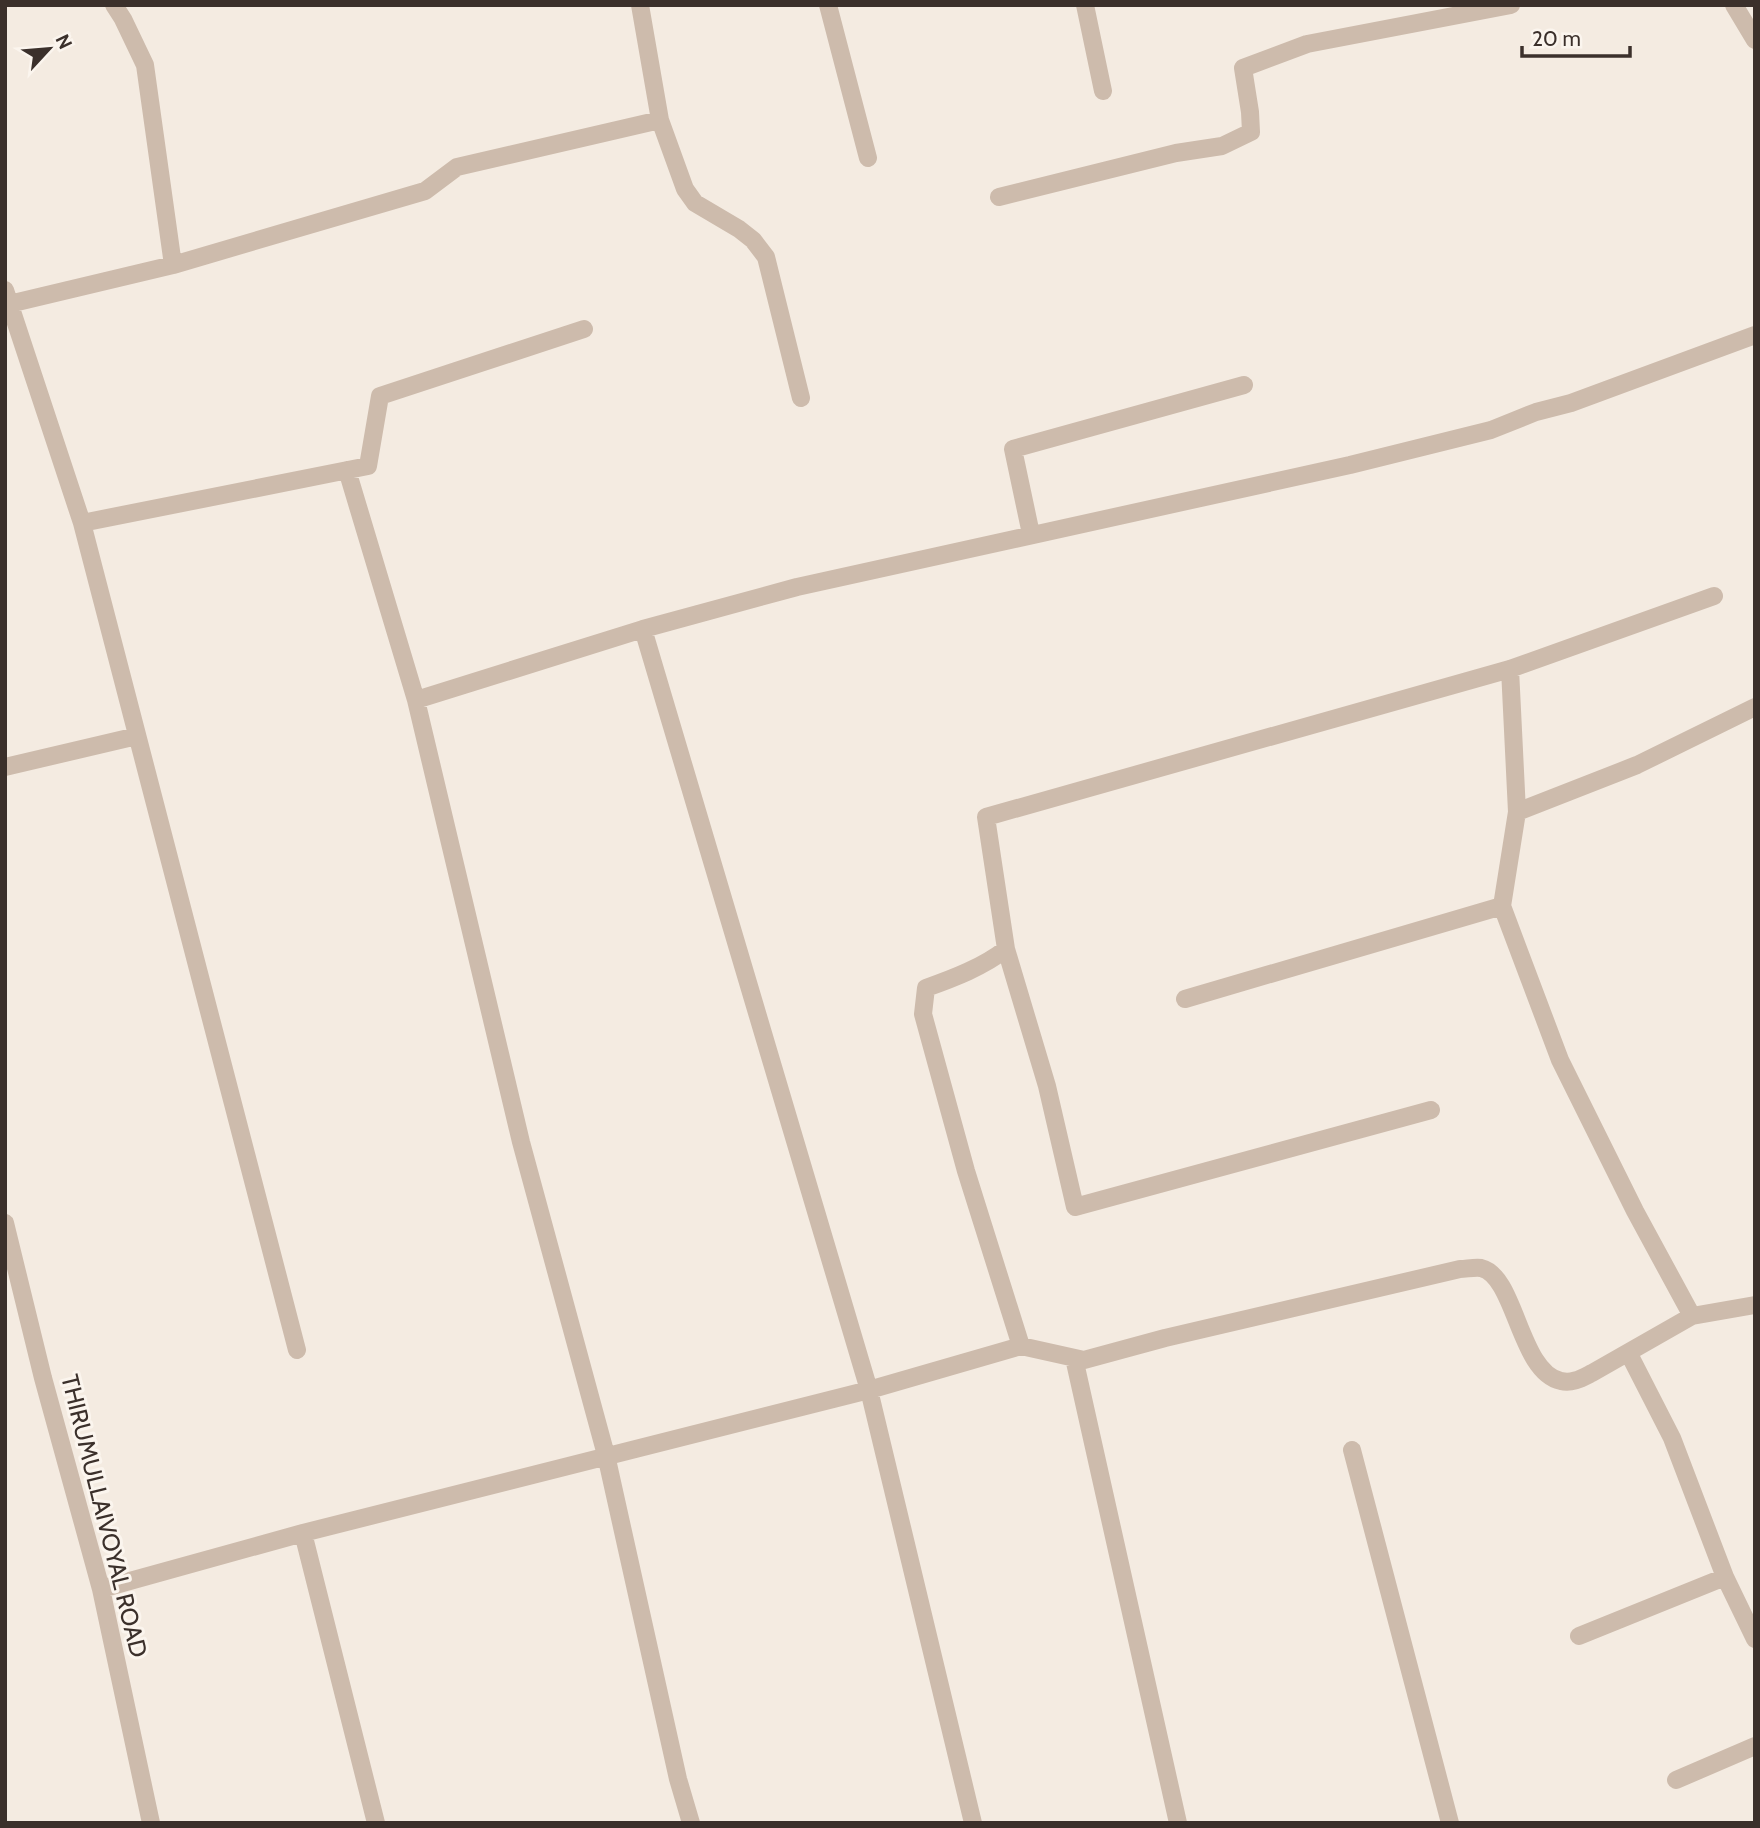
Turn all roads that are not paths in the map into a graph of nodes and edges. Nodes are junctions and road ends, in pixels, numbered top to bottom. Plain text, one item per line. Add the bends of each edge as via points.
1 (114, 5) edge
2 (640, 5) edge
3 (828, 5) edge
4 (1085, 5) edge
5 (1511, 5) edge
6 (1734, 5) edge
7 (1755, 40) edge
8 (1103, 91) dead end
9 (660, 120) junction
10 (868, 158) dead end
11 (999, 197) dead end
12 (173, 265) junction
13 (6, 299) edge
14 (584, 329) dead end
15 (1755, 335) edge
16 (1244, 385) dead end
17 (801, 398) dead end
18 (347, 470) junction
19 (82, 523) junction
20 (1031, 534) junction
21 (1714, 596) dead end
22 (643, 629) junction
23 (1510, 669) junction
24 (416, 700) junction
25 (1755, 707) edge
26 (137, 736) junction
27 (5, 767) edge
28 (1517, 812) junction
29 (1502, 906) junction
30 (1006, 948) junction
31 (1185, 999) dead end
32 (1431, 1110) dead end
33 (5, 1223) edge
34 (1755, 1304) edge
35 (1692, 1316) junction
36 (1021, 1346) junction
37 (297, 1350) dead end
38 (1629, 1353) junction
39 (1074, 1358) junction
40 (869, 1390) junction
41 (1352, 1451) dead end
42 (607, 1455) junction
43 (303, 1534) junction
44 (1725, 1577) junction
45 (101, 1589) junction
46 (1579, 1636) dead end
47 (1755, 1639) edge
48 (1755, 1746) edge
49 (1676, 1780) dead end
50 (151, 1823) edge
51 (376, 1823) edge
52 (691, 1823) edge
53 (973, 1823) edge
54 (1178, 1823) edge
55 (1450, 1823) edge

1 - 12 street via 145,65
2 - 9 street
3 - 10 street
4 - 8 street
5 - 11 street via 1307,44 1243,68 1251,132 1222,146 1176,152
6 - 7 street
9 - 12 street via 457,167 425,191
9 - 17 street via 685,189 695,203 746,234 766,257
12 - 13 street
13 - 19 street
14 - 18 street via 380,396 368,466
15 - 20 street via 1490,430
16 - 20 street via 1013,449
18 - 19 street
18 - 24 street
19 - 26 street
20 - 22 street via 797,587
21 - 23 street
22 - 24 street
22 - 40 street
23 - 28 street
23 - 30 street via 986,817
24 - 42 street via 521,1142
25 - 28 street via 1637,765
26 - 27 street
26 - 37 street
28 - 29 street
29 - 31 street
29 - 35 street via 1560,1060
30 - 32 street via 1047,1086 1075,1207
30 - 36 street via 954,978 926,988 923,1014 959,1149
33 - 45 street, THIRUMULLAIVOYAL ROAD
34 - 35 street
35 - 38 street
36 - 39 street
36 - 40 street
38 - 39 street via 1575,1381 1554,1378 1532,1356 1498,1279 1482,1268 1460,1269 1084,1360
38 - 44 street via 1672,1438
39 - 54 street
40 - 42 street
40 - 53 street
41 - 55 street
42 - 43 street
42 - 52 street
43 - 45 street
43 - 51 street
44 - 46 street
44 - 47 street
45 - 50 street, THIRUMULLAIVOYAL ROAD
48 - 49 street

